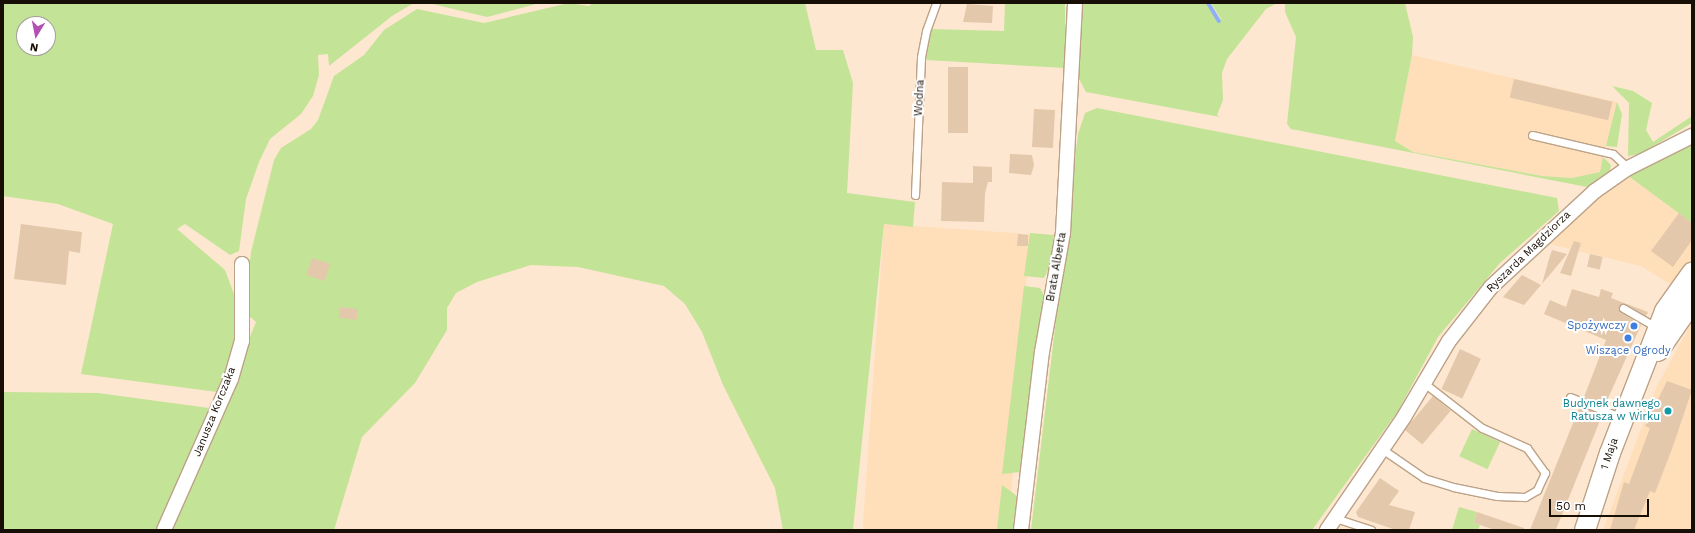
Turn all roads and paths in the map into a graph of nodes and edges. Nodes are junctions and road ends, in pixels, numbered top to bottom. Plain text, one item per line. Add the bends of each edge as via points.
1 (936, 3) edge
2 (1075, 3) edge
3 (1532, 136) dead end
4 (1692, 136) edge
5 (1628, 168) junction
6 (915, 195) dead end
7 (242, 264) dead end
8 (1692, 273) edge
9 (1692, 302) edge
10 (1623, 308) dead end
11 (1659, 329) junction
12 (1639, 379) junction
13 (1424, 383) junction
14 (1570, 397) dead end
15 (1624, 418) junction
16 (1382, 449) junction
17 (1335, 518) junction
18 (1586, 529) edge
19 (164, 530) edge
20 (1021, 530) edge
21 (1327, 530) edge
22 (1372, 530) edge

1 - 6 lane, Wodna via 921,57
2 - 20 street, Brata Alberta via 1065,212 1042,352
3 - 5 lane via 1613,154
4 - 5 street, Ryszarda Magdziorza
5 - 13 street, Ryszarda Magdziorza via 1546,233 1491,287 1448,341
7 - 19 street, Janusza Korczaka via 242,340 231,379
8 - 11 street, 1 Maja via 1665,311
9 - 12 street, 1 Maja
10 - 11 lane
11 - 12 street, 1 Maja
12 - 15 street, 1 Maja
13 - 16 street, Ryszarda Magdziorza
13 - 16 lane via 1482,428 1527,448 1545,473 1537,490 1524,497 1497,496 1452,487 1424,478
14 - 15 lane
15 - 18 street, 1 Maja
16 - 17 street, Ryszarda Magdziorza
17 - 21 street, Ryszarda Magdziorza
17 - 22 lane

